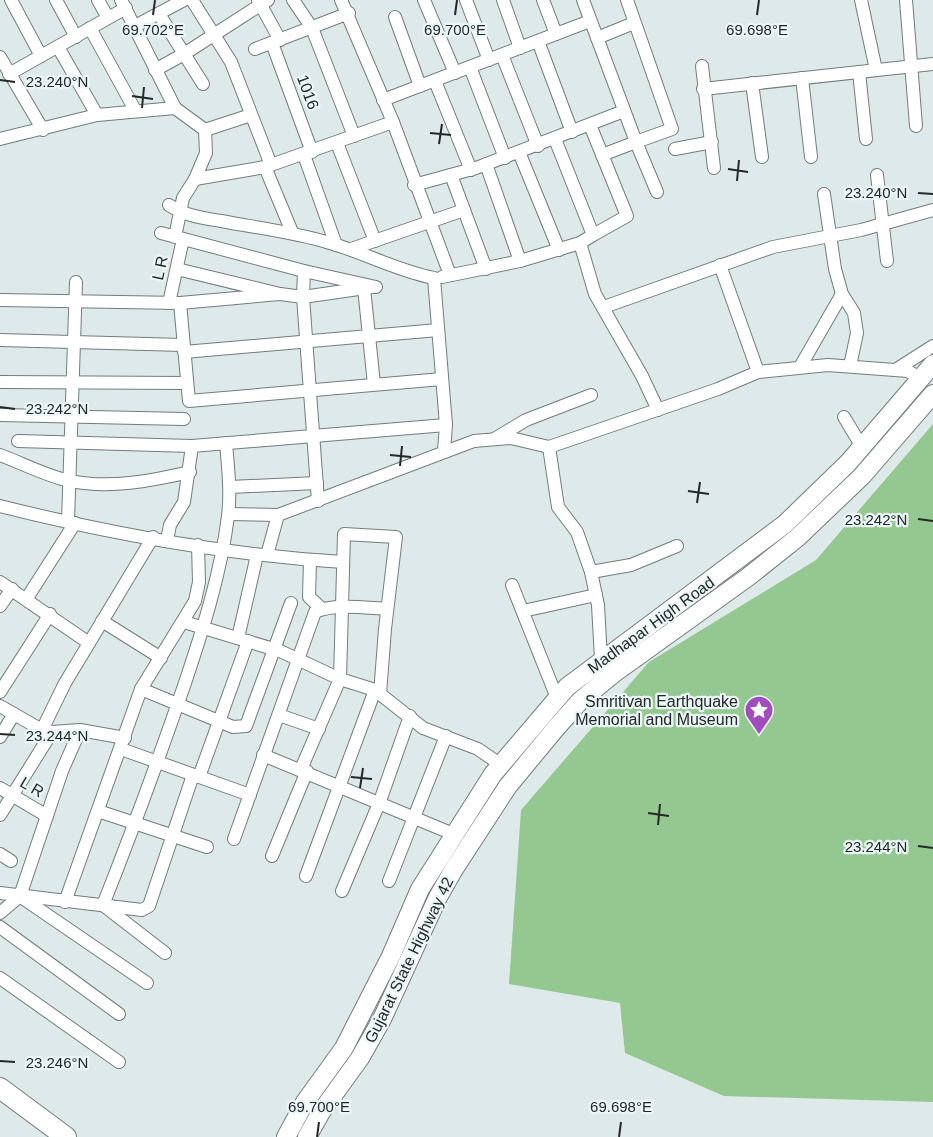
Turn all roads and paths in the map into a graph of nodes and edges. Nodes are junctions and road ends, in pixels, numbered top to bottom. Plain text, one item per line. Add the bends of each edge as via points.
1 (11, 0) edge
2 (56, 0) edge
3 (98, 0) edge
4 (184, 0) edge
5 (192, 0) edge
6 (293, 0) edge
7 (341, 0) edge
8 (424, 0) edge
9 (465, 0) edge
10 (503, 0) edge
11 (543, 0) edge
12 (583, 0) edge
13 (627, 0) edge
14 (861, 0) edge
15 (906, 0) edge
16 (262, 2) edge
17 (124, 4) edge
18 (159, 14) junction
19 (349, 14) junction
20 (395, 17) dead end
21 (108, 18) junction
22 (591, 21) junction
23 (634, 23) junction
24 (135, 26) junction
25 (90, 28) junction
26 (312, 28) junction
27 (556, 34) junction
28 (214, 35) junction
29 (76, 37) junction
30 (597, 38) junction
31 (276, 41) junction
32 (538, 41) junction
33 (58, 47) junction
34 (520, 48) junction
35 (255, 49) dead end
36 (184, 54) junction
37 (502, 55) junction
38 (41, 56) junction
39 (0, 57) edge
40 (489, 60) junction
41 (933, 64) edge
42 (702, 66) dead end
43 (911, 66) junction
44 (470, 67) junction
45 (155, 70) junction
46 (876, 70) junction
47 (859, 72) junction
48 (455, 73) junction
49 (9, 74) junction
50 (802, 78) junction
51 (435, 81) junction
52 (752, 83) junction
53 (203, 84) dead end
54 (420, 86) junction
55 (703, 88) junction
56 (384, 100) junction
57 (175, 108) junction
58 (135, 110) junction
59 (624, 111) junction
60 (97, 115) junction
61 (251, 115) junction
62 (393, 122) junction
63 (590, 125) junction
64 (916, 126) dead end
65 (43, 130) junction
66 (205, 130) junction
67 (572, 132) junction
68 (354, 136) junction
69 (1, 138) edge
70 (866, 139) dead end
71 (555, 140) junction
72 (337, 142) junction
73 (636, 142) junction
74 (712, 142) junction
75 (538, 146) junction
76 (675, 149) dead end
77 (519, 152) junction
78 (308, 153) junction
79 (602, 155) junction
80 (762, 157) dead end
81 (811, 157) dead end
82 (505, 158) junction
83 (486, 164) junction
84 (268, 166) junction
85 (714, 168) dead end
86 (471, 170) junction
87 (451, 175) junction
88 (877, 175) dead end
89 (195, 179) junction
90 (414, 185) junction
91 (657, 192) dead end
92 (824, 194) dead end
93 (175, 209) junction
94 (464, 210) junction
95 (933, 210) edge
96 (429, 222) junction
97 (884, 225) junction
98 (292, 232) junction
99 (161, 233) dead end
100 (593, 235) junction
101 (830, 237) junction
102 (179, 238) junction
103 (375, 241) junction
104 (580, 243) junction
105 (336, 244) junction
106 (351, 249) junction
107 (559, 250) junction
108 (520, 261) junction
109 (887, 261) dead end
110 (720, 265) junction
111 (177, 269) junction
112 (486, 269) junction
113 (304, 271) junction
114 (450, 275) junction
115 (435, 278) junction
116 (76, 282) dead end
117 (364, 288) junction
118 (280, 294) junction
119 (842, 294) junction
120 (303, 297) junction
121 (0, 300) edge
122 (75, 301) junction
123 (175, 303) junction
124 (604, 307) junction
125 (438, 330) junction
126 (370, 335) junction
127 (0, 340) edge
128 (308, 340) junction
129 (74, 344) junction
130 (933, 346) edge
131 (183, 349) junction
132 (933, 364) edge
133 (850, 366) junction
134 (800, 367) junction
135 (897, 369) junction
136 (758, 372) junction
137 (442, 379) junction
138 (0, 382) edge
139 (72, 383) junction
140 (187, 383) junction
141 (374, 384) junction
142 (926, 388) edge
143 (311, 389) junction
144 (591, 395) dead end
145 (658, 410) junction
146 (0, 415) edge
147 (71, 417) junction
148 (844, 417) dead end
149 (184, 419) dead end
150 (446, 425) junction
151 (314, 435) junction
152 (496, 438) junction
153 (18, 441) dead end
154 (226, 443) junction
155 (70, 444) junction
156 (192, 446) junction
157 (549, 447) junction
158 (862, 447) junction
159 (444, 451) junction
160 (0, 454) edge
161 (189, 472) junction
162 (68, 481) junction
163 (317, 483) junction
164 (230, 487) junction
165 (318, 501) junction
166 (0, 506) edge
167 (229, 514) junction
168 (278, 515) junction
169 (71, 522) junction
170 (153, 537) junction
171 (167, 540) junction
172 (198, 545) junction
173 (678, 546) dead end
174 (223, 549) junction
175 (262, 555) junction
176 (310, 560) junction
177 (343, 562) junction
178 (591, 572) junction
179 (0, 582) edge
180 (512, 585) dead end
181 (12, 589) junction
182 (596, 595) junction
183 (27, 598) junction
184 (291, 603) dead end
185 (0, 606) edge
186 (342, 608) junction
187 (322, 609) junction
188 (387, 609) junction
189 (523, 611) junction
190 (50, 614) junction
191 (102, 621) junction
192 (184, 622) junction
193 (203, 628) junction
194 (243, 639) junction
195 (89, 643) junction
196 (275, 649) junction
197 (161, 658) junction
198 (299, 659) junction
199 (601, 659) junction
200 (340, 679) junction
201 (141, 689) junction
202 (0, 692) edge
203 (377, 692) junction
204 (557, 698) junction
205 (178, 704) junction
206 (0, 706) edge
207 (14, 714) junction
208 (279, 715) junction
209 (410, 716) junction
210 (218, 721) junction
211 (319, 729) junction
212 (80, 730) junction
213 (47, 731) junction
214 (446, 736) junction
215 (0, 737) edge
216 (123, 743) junction
217 (264, 755) junction
218 (158, 762) junction
219 (501, 765) junction
220 (304, 770) junction
221 (196, 776) junction
222 (340, 787) junction
223 (0, 788) edge
224 (13, 795) junction
225 (250, 795) junction
226 (380, 801) junction
227 (98, 811) junction
228 (0, 815) edge
229 (47, 816) junction
230 (415, 816) junction
231 (135, 823) junction
232 (446, 831) dead end
233 (172, 835) junction
234 (234, 839) dead end
235 (207, 847) dead end
236 (272, 856) dead end
237 (306, 876) dead end
238 (389, 881) dead end
239 (342, 891) dead end
240 (0, 893) edge
241 (20, 896) junction
242 (65, 902) junction
243 (103, 906) junction
244 (0, 913) edge
245 (0, 927) edge
246 (165, 953) dead end
247 (0, 978) edge
248 (147, 983) dead end
249 (119, 1014) dead end
250 (119, 1062) dead end
251 (0, 1088) edge
252 (0, 1102) edge
253 (47, 1137) edge
254 (66, 1137) edge
255 (286, 1137) edge
256 (308, 1137) edge

1 - 38 street
2 - 29 street
3 - 21 street
4 - 18 street
5 - 28 street
6 - 26 street
7 - 19 street
8 - 48 street
9 - 40 street
10 - 34 street
11 - 27 street
12 - 22 street
13 - 23 street
14 - 46 street
15 - 43 street
16 - 28 street
16 - 31 street, 1016
17 - 21 street
17 - 24 street
18 - 24 street
18 - 36 street
19 - 26 street
19 - 56 street
20 - 54 street
21 - 25 street
22 - 27 street
22 - 30 street
23 - 30 street
23 - 73 street via 672,129
24 - 45 street
25 - 29 street
25 - 58 street
26 - 31 street
26 - 68 street
27 - 32 street
28 - 36 street
28 - 61 street via 231,62
29 - 33 street
30 - 59 street
31 - 35 street
31 - 78 street, 1016
32 - 34 street
32 - 67 street
33 - 38 street
33 - 60 street
34 - 37 street
36 - 45 street
36 - 53 street
37 - 40 street
37 - 75 street
38 - 49 street
39 - 49 street
40 - 44 street
41 - 43 street
42 - 55 street
43 - 46 street
43 - 64 street
44 - 48 street
44 - 82 street
45 - 57 street
46 - 47 street
47 - 50 street
47 - 70 street
48 - 51 street
49 - 65 street
50 - 52 street
50 - 81 street
51 - 54 street
51 - 86 street
52 - 55 street
52 - 80 street
54 - 56 street
55 - 74 street
56 - 62 street
57 - 58 street
57 - 66 street
58 - 60 street
59 - 63 street
59 - 73 street
60 - 65 street
61 - 66 street
61 - 84 street
62 - 68 street
62 - 90 street
63 - 67 street
63 - 79 street
65 - 69 street
66 - 89 street, L R via 206,153
67 - 71 street
68 - 72 street
71 - 75 street
71 - 100 street
72 - 78 street
72 - 103 street
73 - 79 street
73 - 91 street
74 - 76 street
74 - 85 street
75 - 77 street
77 - 82 street
77 - 107 street
78 - 84 street
78 - 105 street, 1016
79 - 100 street via 627,216
82 - 83 street
83 - 86 street
83 - 108 street
84 - 89 street
84 - 98 street
86 - 87 street
87 - 90 street
87 - 94 street
88 - 97 street
89 - 93 street, L R
90 - 96 street
92 - 101 street
93 - 98 street
93 - 102 street, L R
94 - 96 street
94 - 112 street
95 - 97 street
96 - 103 street
96 - 114 street
97 - 101 street
97 - 109 street
98 - 105 street
99 - 102 street
100 - 104 street
101 - 110 street via 789,243
101 - 119 street
102 - 111 street, L R
102 - 113 street
103 - 106 street
104 - 107 street
104 - 124 street via 595,294
105 - 106 street
106 - 115 street via 414,274
107 - 108 street
108 - 112 street
110 - 124 street
110 - 136 street
111 - 118 street
111 - 123 street, L R
112 - 114 street
113 - 117 street via 376,287
113 - 120 street
114 - 115 street
115 - 125 street
116 - 122 street
117 - 120 street
117 - 126 street
118 - 120 street
118 - 123 street
119 - 133 street via 854,313 857,333
119 - 134 street
120 - 128 street
121 - 122 street
122 - 123 street
122 - 129 street
123 - 131 street, L R
124 - 145 street
125 - 126 street
125 - 137 street
126 - 128 street
126 - 141 street
127 - 129 street
128 - 131 street
128 - 143 street
129 - 131 street
129 - 139 street
130 - 135 street
131 - 140 street, L R
132 - 142 main road, Madhapar High Road
133 - 134 street
133 - 135 street
134 - 136 street
135 - 142 street via 913,374
136 - 145 street
137 - 141 street
137 - 150 street
138 - 139 street
139 - 140 street
139 - 147 street
140 - 143 street via 189,401
141 - 143 street
142 - 158 main road, Madhapar High Road
142 - 256 main road, Gujarat State Highway 42 via 862,476 797,538 588,694 508,786 438,897 360,1059 321,1112
143 - 151 street
144 - 152 street via 526,420
145 - 157 street
146 - 147 street
147 - 149 street
147 - 155 street
148 - 158 street
150 - 151 street
150 - 159 street
151 - 154 street
151 - 163 street
152 - 157 street
152 - 159 street
153 - 155 street
154 - 156 street
154 - 164 street
155 - 156 street
155 - 162 street
156 - 161 street
157 - 178 street via 558,507 577,532
158 - 199 main road, Madhapar High Road via 785,524
159 - 165 street
160 - 162 street
161 - 162 street via 125,484
161 - 171 street via 184,502 170,525
162 - 169 street
163 - 164 street
163 - 165 street
164 - 167 street
165 - 168 street
166 - 169 street
167 - 168 street
167 - 174 street
168 - 175 street
169 - 170 street
169 - 183 street
170 - 171 street
170 - 191 street
171 - 172 street
172 - 174 street
172 - 192 street via 198,593
173 - 178 street via 631,565
174 - 175 street
174 - 193 street
175 - 176 street
175 - 194 street
176 - 177 street
176 - 187 street via 309,597
177 - 186 street
177 - 188 street via 344,534 396,537
178 - 182 street
179 - 181 street
180 - 189 street
181 - 183 street
181 - 185 street
182 - 189 street
182 - 199 street
183 - 190 street
184 - 196 street
186 - 187 street
186 - 188 street
186 - 200 street
187 - 198 street via 312,618
188 - 203 street
189 - 204 street
190 - 195 street
190 - 202 street
191 - 195 street
191 - 197 street
192 - 193 street
192 - 197 street
193 - 194 street
193 - 205 street
194 - 196 street
194 - 210 street
195 - 213 street via 65,683
196 - 198 street
196 - 210 street via 246,726 233,727
197 - 201 street
198 - 200 street
198 - 208 street
199 - 204 main road, Madhapar High Road
200 - 203 street
200 - 211 street
201 - 205 street
201 - 216 street
203 - 209 street
203 - 222 street
204 - 219 main road, Madhapar High Road
205 - 210 street
205 - 218 street
206 - 207 street
207 - 213 street
207 - 215 street
208 - 211 street
208 - 217 street
209 - 214 street via 423,728
209 - 226 street
210 - 221 street
211 - 220 street
212 - 213 street
212 - 216 street
212 - 229 street
213 - 224 street
214 - 219 street via 478,749
214 - 230 street
216 - 218 street
216 - 227 street
217 - 220 street
217 - 225 street
218 - 221 street
218 - 231 street
219 - 255 main road, Madhapar High Road via 420,889 365,1011
220 - 222 street
220 - 236 street
221 - 225 street
221 - 233 street
222 - 226 street
222 - 237 street
223 - 224 street, L R
224 - 228 street
224 - 229 street, L R
225 - 234 street
226 - 230 street
226 - 239 street
227 - 231 street
227 - 242 street
229 - 241 street
230 - 232 street
230 - 238 street
231 - 233 street
231 - 243 street
233 - 235 street
233 - 243 street via 149,906 142,910
240 - 241 street
241 - 242 street
241 - 244 street
241 - 248 street
242 - 243 street
243 - 246 street
245 - 249 street
247 - 250 street
251 - 254 highway
252 - 253 highway

